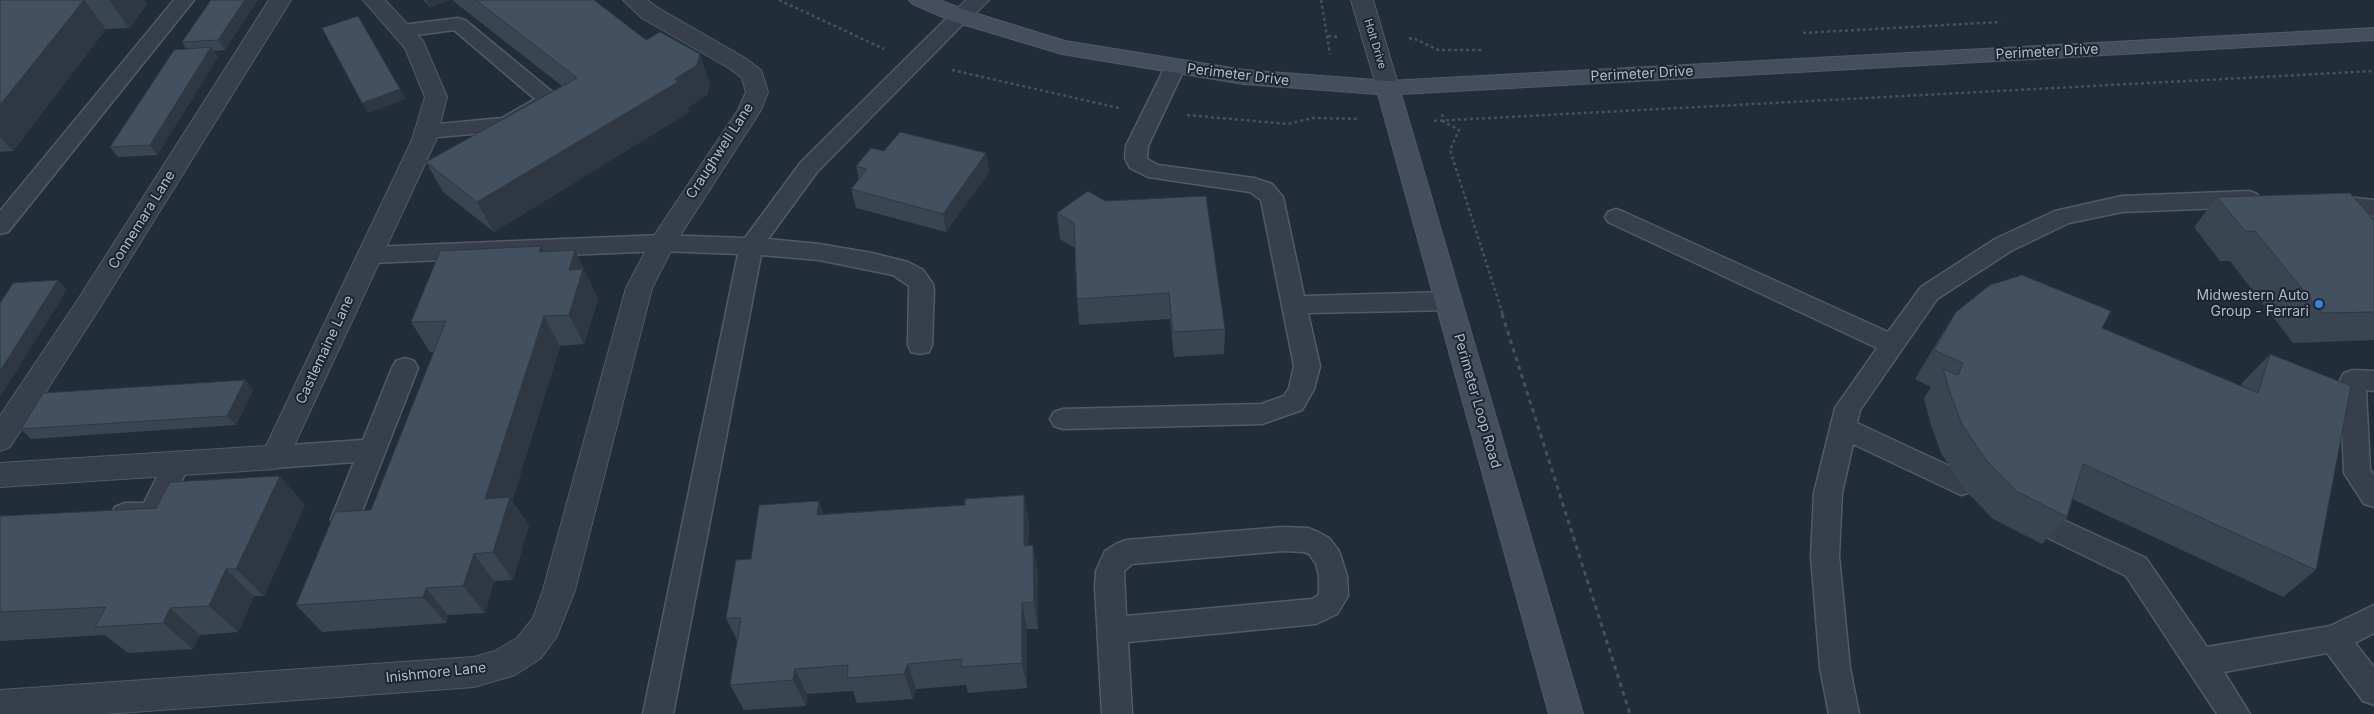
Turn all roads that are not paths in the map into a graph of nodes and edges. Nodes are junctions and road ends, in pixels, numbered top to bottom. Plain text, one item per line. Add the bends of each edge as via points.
1 (184, 0) edge
2 (280, 0) edge
3 (374, 0) edge
4 (634, 0) edge
5 (920, 0) edge
6 (978, 0) edge
7 (1362, 0) edge
8 (960, 16) junction
9 (402, 31) junction
10 (2374, 34) edge
11 (1175, 67) junction
12 (1388, 88) junction
13 (426, 131) junction
14 (2273, 200) edge
15 (2309, 202) edge
16 (2336, 203) junction
17 (2374, 208) edge
18 (1616, 217) dead end
19 (2355, 224) edge
20 (0, 226) edge
21 (662, 243) junction
22 (751, 246) junction
23 (370, 256) junction
24 (1449, 301) junction
25 (1295, 305) junction
26 (1892, 344) junction
27 (920, 345) dead end
28 (405, 368) dead end
29 (2374, 381) edge
30 (1063, 419) dead end
31 (1843, 428) junction
32 (0, 439) edge
33 (372, 450) junction
34 (275, 457) junction
35 (177, 463) junction
36 (0, 475) edge
37 (1961, 484) dead end
38 (2374, 496) edge
39 (104, 517) edge
40 (345, 519) edge
41 (2048, 525) edge
42 (2374, 618) edge
43 (1112, 630) junction
44 (2334, 639) junction
45 (2201, 662) junction
46 (2374, 691) edge
47 (0, 706) edge
48 (658, 714) edge
49 (1117, 714) edge
50 (1566, 714) edge
51 (1844, 714) edge
52 (2236, 714) edge

1 - 20 lane
2 - 32 street, Connemara Lane
3 - 9 street, Castlemaine Lane
4 - 21 street, Craughwell Lane via 650,13 737,63 753,75 757,92 749,110
5 - 8 main road, Perimeter Drive
6 - 8 street
7 - 12 street, Holt Drive
8 - 11 main road, Perimeter Drive via 1062,47
8 - 22 lane via 809,167
9 - 13 street, Castlemaine Lane via 415,46 436,97
9 - 13 lane via 458,24 549,100 507,124
10 - 12 main road, Perimeter Drive
11 - 12 main road, Perimeter Drive via 1244,78
11 - 25 lane via 1137,146 1138,163 1156,172 1264,189 1272,197
12 - 24 main road, Perimeter Loop Road
13 - 23 street, Castlemaine Lane
14 - 26 lane via 2122,204 2063,216 2003,245 1929,293
15 - 16 lane
16 - 17 lane
16 - 19 lane
18 - 26 lane
21 - 22 lane
21 - 23 lane
21 - 47 street, Inishmore Lane via 639,288 558,590 546,626 529,648 503,664 474,672
22 - 27 lane via 872,261 900,268 915,276 922,291
22 - 48 lane
23 - 34 street, Castlemaine Lane
24 - 25 lane
24 - 50 main road, Perimeter Loop Road
25 - 30 lane via 1308,366 1297,396 1284,408 1262,414
26 - 31 lane via 1848,408
28 - 33 lane
29 - 38 lane via 2353,380 2357,474
31 - 37 lane
31 - 51 lane via 1828,493 1825,556 1835,668
33 - 34 lane
33 - 40 lane
34 - 35 street
35 - 36 street
35 - 39 lane via 152,514
41 - 45 lane via 2136,567
42 - 44 lane
43 - 43 lane via 1110,571 1126,552 1283,539 1308,540 1319,546 1329,560 1334,596 1327,605 1316,610
43 - 49 lane
44 - 45 lane
44 - 46 lane
45 - 52 lane

